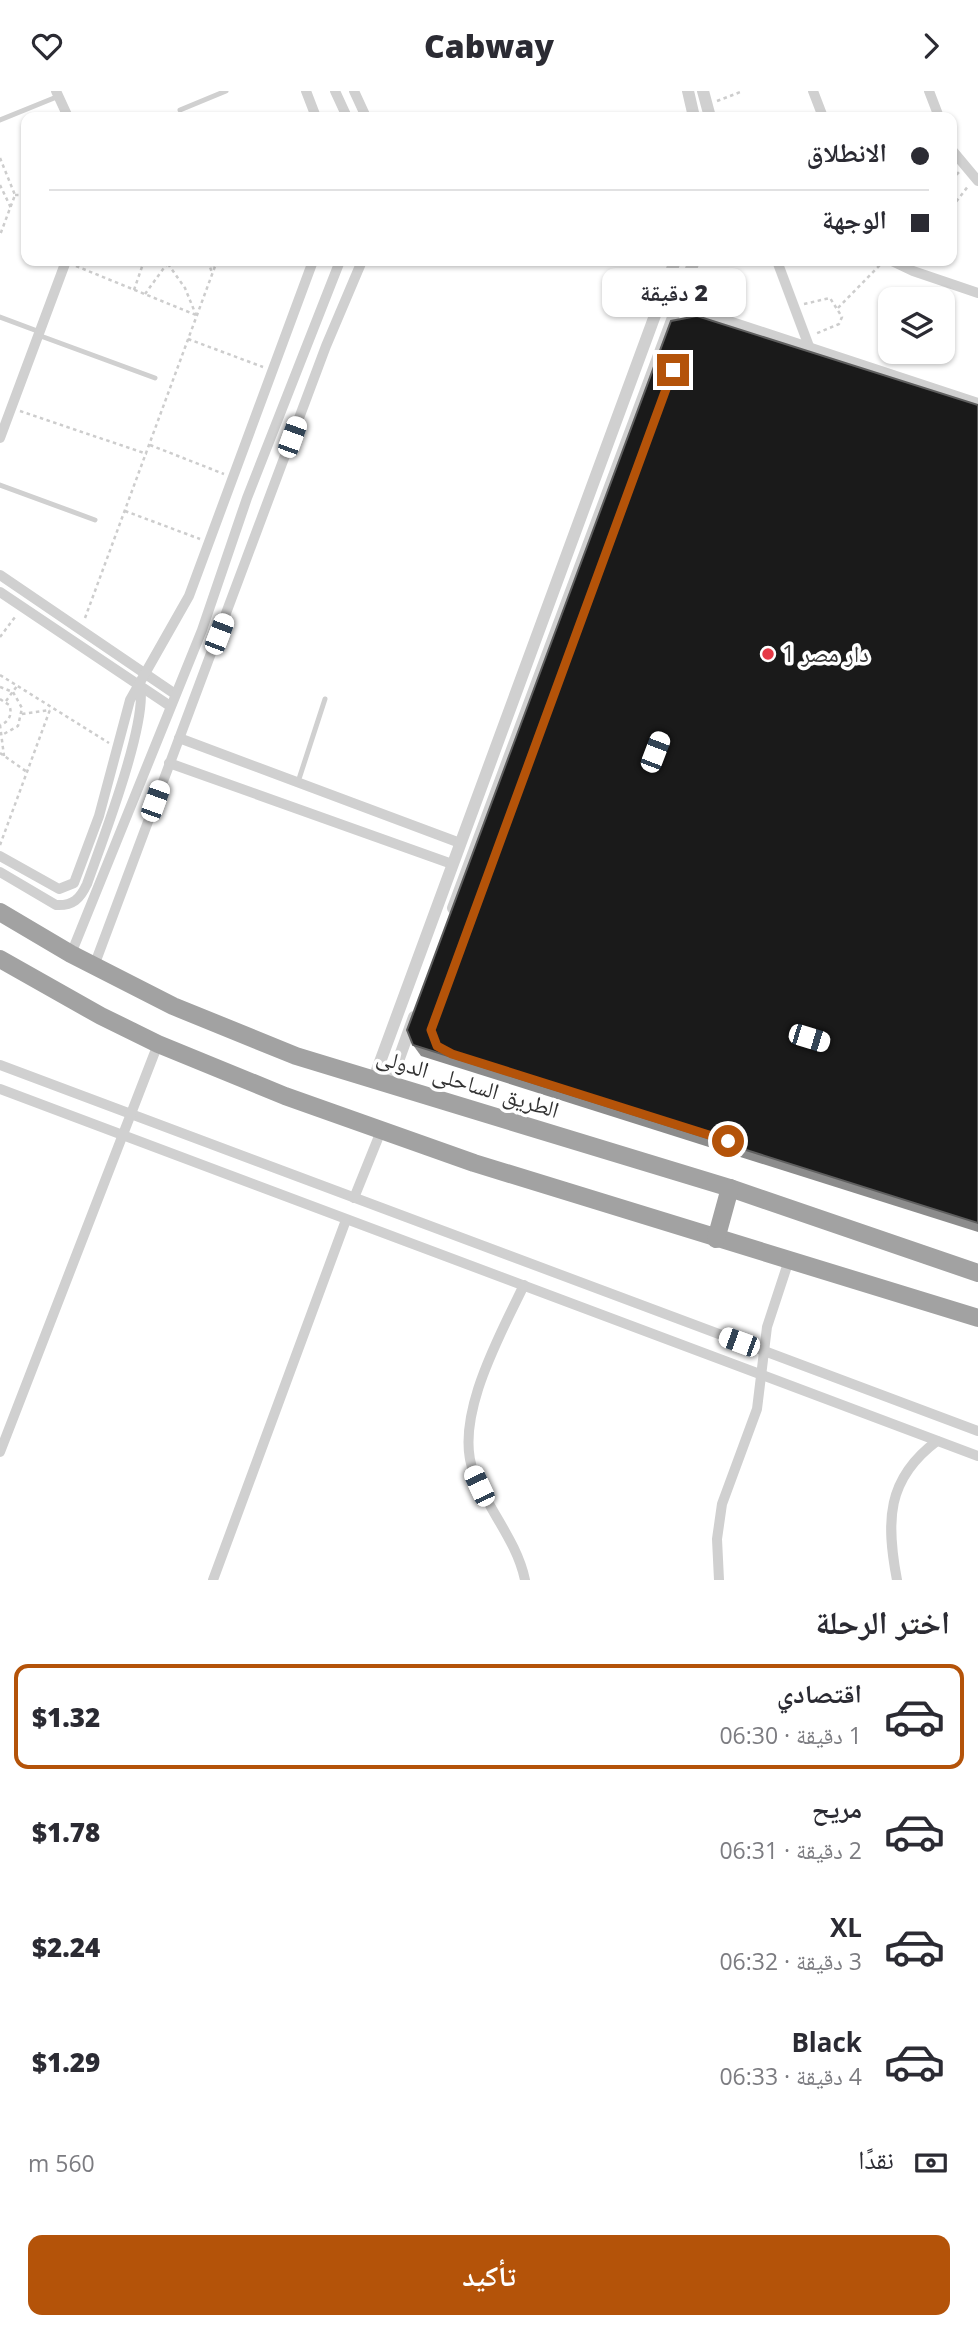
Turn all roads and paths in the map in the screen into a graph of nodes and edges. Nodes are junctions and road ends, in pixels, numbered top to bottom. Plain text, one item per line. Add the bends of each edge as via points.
1 (226, 91) edge
2 (306, 91) edge
3 (335, 91) edge
4 (354, 91) edge
5 (688, 91) edge
6 (703, 91) edge
7 (743, 91) edge
8 (813, 91) edge
9 (929, 91) edge
10 (57, 94) edge
11 (180, 110) dead end
12 (66, 112) edge
13 (314, 112) edge
14 (344, 112) edge
15 (364, 112) edge
16 (693, 112) edge
17 (710, 112) edge
18 (712, 112) edge
19 (821, 112) edge
20 (937, 112) edge
21 (0, 120) edge
22 (957, 156) edge
23 (0, 158) edge
24 (976, 180) edge
25 (0, 185) edge
26 (15, 195) junction
27 (21, 195) edge
28 (957, 201) edge
29 (11, 208) junction
30 (0, 235) edge
31 (64, 266) edge
32 (78, 266) edge
33 (142, 266) edge
34 (165, 266) edge
35 (171, 266) edge
36 (210, 266) edge
37 (215, 266) edge
38 (311, 266) edge
39 (338, 266) edge
40 (360, 266) edge
41 (673, 266) edge
42 (692, 266) edge
43 (779, 266) edge
44 (879, 266) edge
45 (902, 266) edge
46 (212, 273) junction
47 (134, 290) junction
48 (978, 293) edge
49 (145, 294) junction
50 (660, 300) junction
51 (677, 305) junction
52 (794, 307) junction
53 (838, 308) junction
54 (196, 315) junction
55 (0, 317) edge
56 (39, 334) junction
57 (188, 339) junction
58 (808, 343) junction
59 (273, 370) junction
60 (155, 378) dead end
61 (978, 404) edge
62 (11, 408) junction
63 (0, 438) edge
64 (150, 445) junction
65 (147, 454) junction
66 (234, 478) junction
67 (0, 485) edge
68 (125, 511) junction
69 (95, 520) dead end
70 (210, 542) junction
71 (0, 575) edge
72 (0, 592) edge
73 (22, 608) junction
74 (80, 631) junction
75 (0, 637) edge
76 (192, 653) junction
77 (209, 658) junction
78 (0, 674) edge
79 (146, 675) junction
80 (17, 685) junction
81 (140, 686) junction
82 (0, 687) edge
83 (13, 692) junction
84 (175, 694) junction
85 (0, 699) edge
86 (325, 699) dead end
87 (6, 701) junction
88 (170, 706) junction
89 (51, 708) junction
90 (22, 714) junction
91 (0, 725) edge
92 (2, 735) edge
93 (178, 738) junction
94 (118, 748) junction
95 (2, 754) edge
96 (169, 763) junction
97 (145, 770) junction
98 (27, 772) junction
99 (163, 778) junction
100 (298, 782) junction
101 (460, 843) junction
102 (0, 845) edge
103 (0, 856) edge
104 (452, 864) junction
105 (0, 871) edge
106 (65, 889) junction
107 (72, 903) junction
108 (0, 912) edge
109 (450, 918) edge
110 (71, 954) junction
111 (0, 958) edge
112 (94, 966) junction
113 (417, 1008) edge
114 (158, 1044) junction
115 (0, 1065) edge
116 (381, 1083) junction
117 (0, 1089) edge
118 (129, 1115) junction
119 (381, 1131) junction
120 (121, 1134) junction
121 (730, 1188) junction
122 (351, 1197) junction
123 (366, 1203) junction
124 (348, 1220) junction
125 (716, 1238) junction
126 (789, 1260) junction
127 (978, 1273) edge
128 (524, 1285) junction
129 (978, 1318) edge
130 (764, 1351) junction
131 (762, 1375) junction
132 (978, 1431) edge
133 (937, 1441) junction
134 (0, 1452) edge
135 (978, 1457) edge
136 (213, 1580) edge
137 (525, 1580) edge
138 (719, 1580) edge
139 (897, 1580) edge

1 - 11 lane
2 - 13 street
3 - 14 street
4 - 15 street
5 - 16 street
6 - 17 street
7 - 18 path
8 - 19 street
9 - 20 street
10 - 12 street
10 - 21 lane
22 - 24 street
23 - 26 path
24 - 28 path
25 - 29 path
26 - 27 path
26 - 29 path
29 - 30 path
31 - 56 street
32 - 47 path
33 - 47 path
34 - 49 path
35 - 54 path
36 - 46 path
37 - 46 path
38 - 59 street
39 - 76 street
40 - 77 street
41 - 50 street
42 - 51 street
43 - 52 street
44 - 53 path
45 - 48 street
46 - 54 path
47 - 49 path
49 - 54 path
50 - 51 street
50 - 101 street
51 - 58 street
51 - 109 street
52 - 53 path via 830,298
52 - 58 street
53 - 58 path via 839,324
54 - 57 path
55 - 56 lane
56 - 60 lane
56 - 62 street
57 - 59 path
57 - 64 path
58 - 61 street
59 - 66 street
62 - 63 street
62 - 65 path
64 - 65 path
64 - 66 path
65 - 68 path
66 - 70 street
67 - 69 lane
68 - 70 path
68 - 74 path
70 - 79 street via 189,596
71 - 74 street
72 - 73 street
73 - 75 path
73 - 81 street
74 - 79 street
76 - 77 street
76 - 84 street
77 - 93 street
78 - 80 path
79 - 81 street
79 - 84 street
80 - 83 path
80 - 89 path
81 - 88 street
81 - 94 street via 130,700
81 - 107 street via 141,702 117,797 87,884
82 - 83 path
83 - 87 path
83 - 90 path
84 - 88 street
85 - 87 path
86 - 100 lane
87 - 91 path via 10,717
88 - 97 street
89 - 90 path
89 - 94 path
89 - 98 path
90 - 92 path via 18,726
91 - 92 path
92 - 95 path
93 - 96 street
93 - 100 street
94 - 106 street via 76,879
95 - 98 path
96 - 99 street
96 - 104 street
97 - 99 street
97 - 110 street
98 - 102 path
99 - 112 street
100 - 101 street
101 - 104 street
103 - 106 street
104 - 116 street
105 - 107 street via 56,905
106 - 107 street
108 - 110 highway, الطريق الساحلى الدولى
110 - 112 highway, الطريق الساحلى الدولى
111 - 114 highway
112 - 116 highway, الطريق الساحلى الدولى via 173,1006 296,1056
113 - 116 street
114 - 118 street
114 - 119 highway
115 - 118 street
116 - 121 highway, الطريق الساحلى الدولى
117 - 120 street
118 - 120 street
118 - 122 street
119 - 122 street
119 - 125 highway
120 - 124 street
120 - 134 street
121 - 125 highway
121 - 127 highway, الطريق الساحلى الدولى
122 - 123 street
122 - 124 street
123 - 124 street
123 - 130 street
124 - 128 street
124 - 136 street
125 - 126 highway
126 - 129 highway
126 - 130 street via 772,1304
128 - 131 street
128 - 137 street via 489,1361 468,1440 472,1471 516,1552
130 - 131 street
130 - 132 street
131 - 133 street
131 - 138 street via 754,1420 722,1504 717,1539
133 - 135 street
133 - 139 street via 909,1468 895,1494 889,1524

